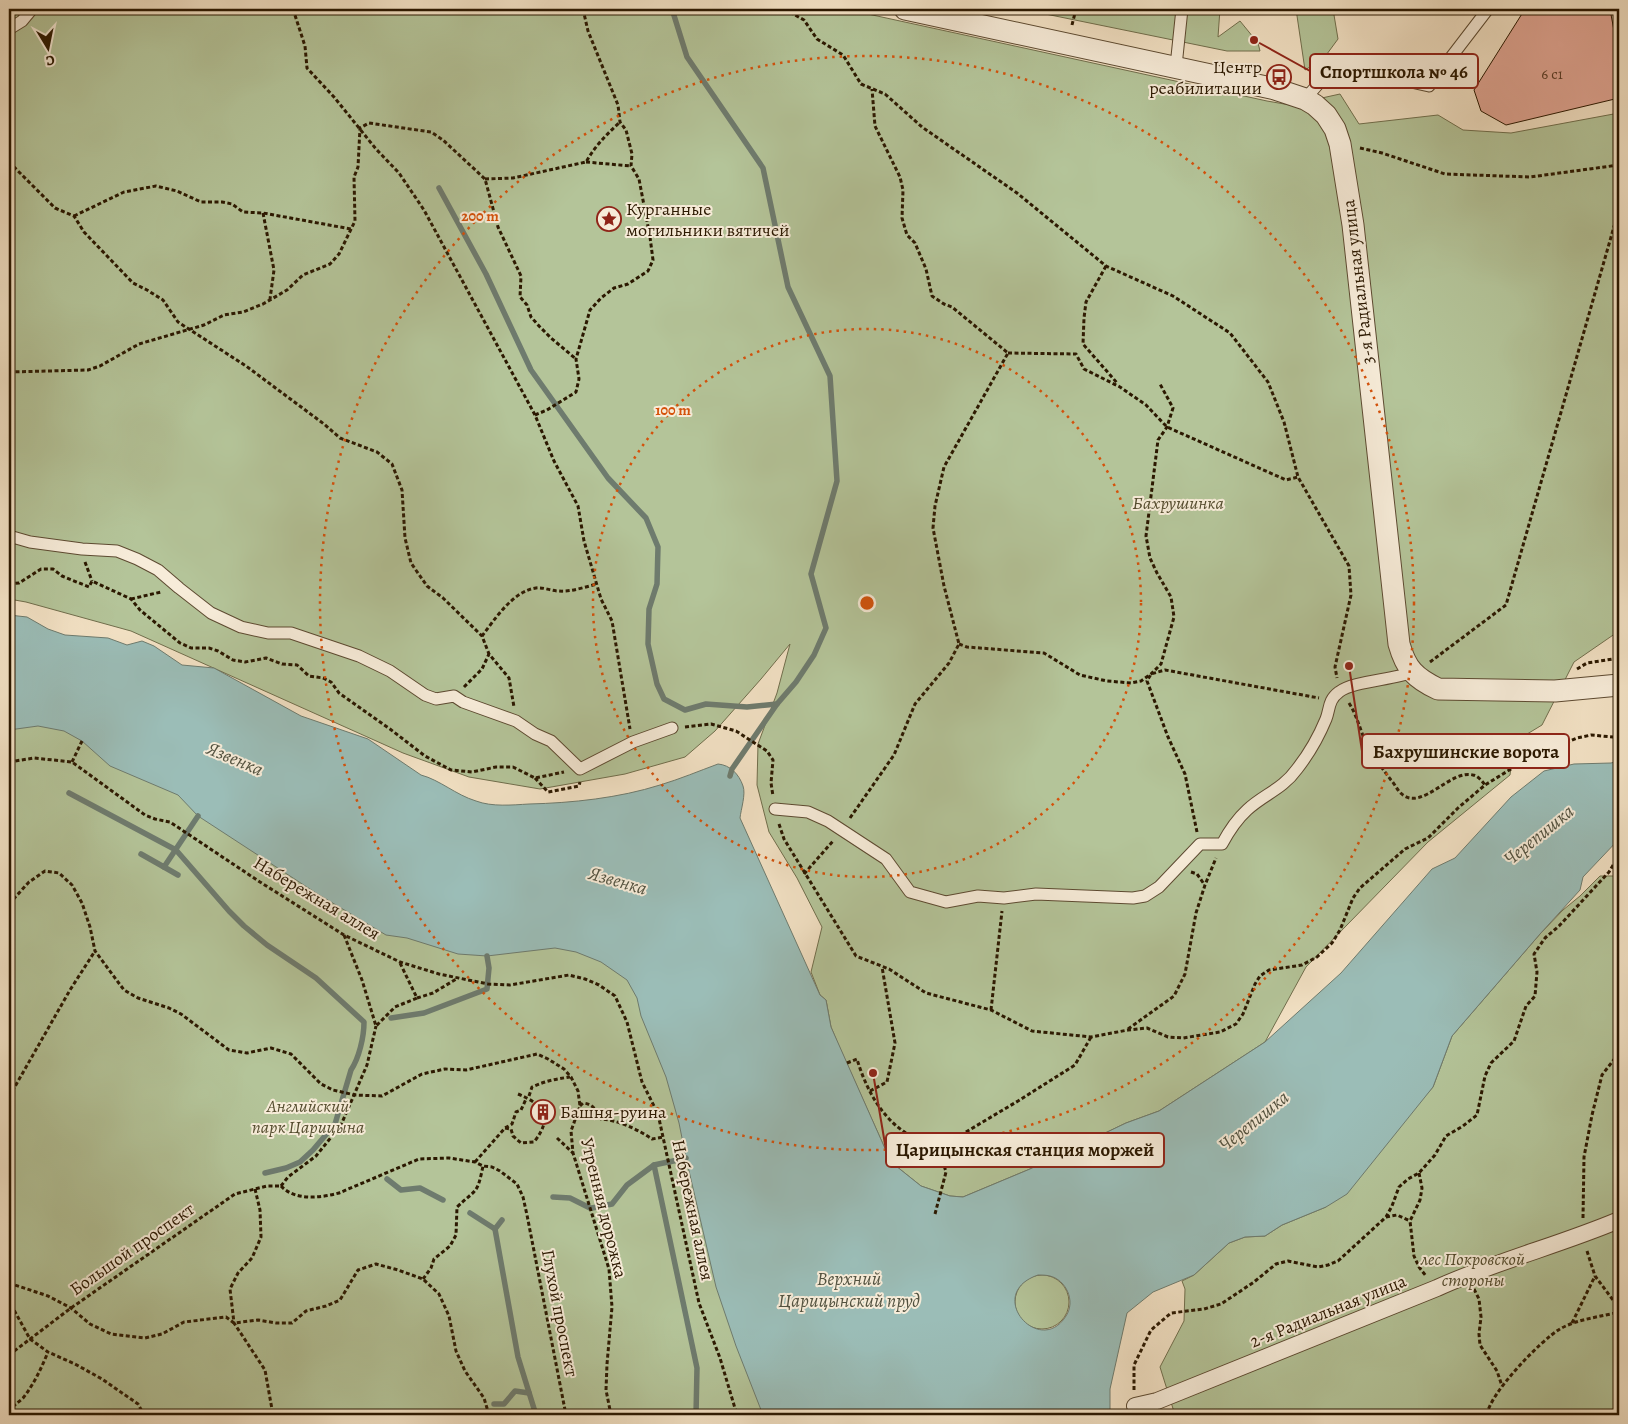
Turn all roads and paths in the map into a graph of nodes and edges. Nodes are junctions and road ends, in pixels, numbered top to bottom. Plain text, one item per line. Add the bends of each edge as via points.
1 (32, 9) edge
2 (293, 9) edge
3 (583, 9) edge
4 (784, 9) edge
5 (905, 9) edge
6 (1182, 9) edge
7 (1488, 9) edge
8 (9, 29) edge
9 (1176, 66) junction
10 (872, 89) junction
11 (1305, 98) junction
12 (620, 122) junction
13 (360, 128) junction
14 (1358, 156) dead end
15 (9, 162) edge
16 (586, 162) junction
17 (1619, 164) edge
18 (631, 166) junction
19 (485, 179) junction
20 (1619, 209) edge
21 (263, 213) junction
22 (74, 216) junction
23 (351, 229) junction
24 (1106, 266) junction
25 (270, 300) junction
26 (189, 329) junction
27 (1008, 353) junction
28 (576, 359) junction
29 (9, 372) edge
30 (1160, 384) dead end
31 (1120, 387) junction
32 (535, 415) junction
33 (1167, 427) junction
34 (1298, 477) junction
35 (9, 536) edge
36 (9, 584) edge
37 (597, 584) junction
38 (179, 588) junction
39 (131, 598) junction
40 (482, 636) junction
41 (959, 644) junction
42 (489, 654) junction
43 (1619, 658) edge
44 (1420, 669) junction
45 (1571, 672) dead end
46 (1151, 674) junction
47 (1619, 685) edge
48 (464, 688) dead end
49 (1339, 692) junction
50 (516, 721) junction
51 (672, 728) joint
52 (1619, 735) edge
53 (82, 741) dead end
54 (632, 742) junction
55 (894, 756) dead end
56 (9, 762) edge
57 (72, 762) junction
58 (580, 769) junction
59 (536, 778) junction
60 (1485, 785) junction
61 (775, 809) junction
62 (1200, 844) junction
63 (1222, 844) junction
64 (1619, 855) edge
65 (1004, 898) junction
66 (9, 904) edge
67 (344, 935) junction
68 (95, 951) junction
69 (400, 962) junction
70 (882, 967) dead end
71 (458, 978) junction
72 (417, 998) junction
73 (991, 1010) junction
74 (376, 1026) junction
75 (1128, 1030) junction
76 (1091, 1037) junction
77 (1619, 1053) edge
78 (847, 1063) dead end
79 (571, 1077) junction
80 (9, 1083) edge
81 (13, 1090) junction
82 (870, 1091) junction
83 (518, 1094) dead end
84 (354, 1095) junction
85 (9, 1097) edge
86 (580, 1106) junction
87 (505, 1128) junction
88 (663, 1137) junction
89 (557, 1138) dead end
90 (939, 1148) junction
91 (573, 1153) junction
92 (475, 1162) junction
93 (483, 1166) junction
94 (1419, 1173) junction
95 (280, 1186) junction
96 (255, 1189) junction
97 (934, 1214) dead end
98 (1386, 1217) junction
99 (1619, 1220) edge
100 (1410, 1221) junction
101 (1582, 1236) junction
102 (1467, 1274) junction
103 (1595, 1276) junction
104 (423, 1279) junction
105 (9, 1284) edge
106 (1438, 1288) junction
107 (71, 1308) junction
108 (1619, 1308) edge
109 (1619, 1312) edge
110 (234, 1323) junction
111 (1572, 1324) junction
112 (30, 1339) junction
113 (48, 1352) junction
114 (9, 1355) edge
115 (1502, 1387) junction
116 (1134, 1406) joint
117 (9, 1412) edge
118 (144, 1415) edge
119 (273, 1415) edge
120 (489, 1415) edge
121 (566, 1415) edge
122 (610, 1415) edge
123 (737, 1415) edge
124 (1487, 1415) edge

1 - 8 lane
2 - 13 path via 305,46 307,68
3 - 12 path via 588,31 618,104
4 - 10 path via 804,20 817,38 844,55 861,84
5 - 9 street, 3-я Радиальная улица
6 - 9 lane
7 - 11 lane via 1429,86 1335,65
9 - 11 street, 3-я Радиальная улица
10 - 24 path via 885,94 922,127 1017,193
10 - 27 path via 875,126 900,177 902,218 907,235 915,243 926,269 932,296 952,307
11 - 44 street, 3-я Радиальная улица via 1326,115 1336,129 1340,144 1355,242 1399,644 1404,662
12 - 16 path
12 - 18 path via 626,130 632,154
13 - 19 path via 369,123 431,132 444,140
13 - 23 path via 358,167 354,177 355,221
13 - 32 path via 399,173 424,210
14 - 17 path via 1356,147 1444,174 1530,177
15 - 22 path via 55,208
16 - 18 path
16 - 19 path via 513,178
18 - 28 path via 639,178 653,260 648,271 628,284 614,288 590,310
19 - 28 path via 498,226 520,276 520,297 539,326
20 - 44 path via 1506,605
21 - 22 path via 243,212 222,202 201,202 156,186 124,192
21 - 23 path
21 - 25 path via 274,270
22 - 26 path via 84,232 120,271 133,283 164,300 178,322
23 - 25 path via 339,254 330,264 303,275
24 - 31 path via 1086,302 1084,344
24 - 34 path via 1173,296 1230,333 1268,382 1284,422
25 - 26 path via 251,310 224,315
26 - 29 path via 139,344 88,370
26 - 40 path via 246,366 340,438 377,452 392,464 402,490 405,538 411,563 427,586
27 - 31 path via 1076,354 1084,369
27 - 41 path via 944,467 935,506 932,528
28 - 32 path via 579,379 576,392
30 - 33 path via 1173,408
31 - 33 path via 1146,405
32 - 37 path via 578,506 584,542
33 - 34 path via 1286,480
33 - 46 path via 1158,440 1146,536 1150,558 1171,597 1174,617 1161,664
34 - 49 path via 1349,566 1351,595 1335,667
35 - 38 lane via 30,542 117,551 158,570
36 - 39 path via 19,583 41,568 52,569 72,581 89,587 92,581
37 - 40 path via 559,591 535,588 506,606
37 - 54 path via 612,621
38 - 39 path
38 - 50 lane via 211,612 241,627 268,633 292,633 359,656 390,671 424,695 436,699 454,696
39 - 59 path via 140,610 180,643 191,648 209,648 245,662 266,658 297,665 309,676 331,682 339,693 425,756 451,770 472,772 513,767
40 - 42 path
41 - 46 path via 1044,653 1080,675 1107,681 1132,683
41 - 55 path via 949,662 914,704
42 - 48 path via 482,669
42 - 50 path via 509,678
43 - 45 path via 1588,663
44 - 47 street, 3-я Радиальная улица via 1429,685 1438,690 1556,691
44 - 49 lane
46 - 49 path via 1165,670 1321,699
46 - 62 path via 1147,682 1185,774
49 - 60 path via 1350,703 1380,766 1403,795 1422,797 1466,775 1473,775
49 - 63 lane via 1329,704 1326,718 1297,769 1283,786 1248,809 1232,826
50 - 58 lane via 551,741
51 - 54 lane
51 - 61 path via 712,724 736,731 767,751 773,760 771,783
52 - 60 path via 1613,738 1591,735 1577,738 1524,762
53 - 57 path
54 - 58 lane
56 - 57 path via 34,758
57 - 67 path, Набережная аллея via 144,815 170,822
58 - 59 path
58 - 59 path via 579,786 572,789 548,792
60 - 75 path via 1428,838 1405,849 1360,888 1332,943 1317,957 1302,965 1269,970 1260,976 1236,1024 1220,1032 1184,1038 1168,1037 1147,1028
61 - 65 lane via 808,812 828,821 886,860 910,892 946,902 978,896
61 - 73 path via 784,839 856,956 888,969 926,993
62 - 63 lane
62 - 65 lane via 1166,881 1145,896 1036,894
63 - 75 path via 1196,913 1185,974 1174,996
64 - 94 path via 1609,872 1545,938 1534,954 1535,996 1526,1006 1514,1040 1491,1063 1484,1076 1477,1114 1446,1136
65 - 73 path
66 - 68 path via 28,882 45,871 59,873 72,885 82,903
67 - 69 path, Набережная аллея
67 - 74 path
68 - 81 path
68 - 84 path via 124,990 181,1014 228,1050 247,1053 271,1048 291,1054 321,1084
69 - 71 path, Набережная аллея
69 - 72 path
70 - 82 path via 895,1043 887,1082
71 - 72 path via 433,993
71 - 88 path, Набережная аллея via 488,984 510,984 569,975 599,985 614,996 627,1022 642,1082 658,1114
72 - 74 path via 394,1006
73 - 76 path via 1032,1030
74 - 84 path via 368,1064
75 - 76 path
76 - 90 path via 1075,1065
77 - 101 path via 1602,1075 1592,1115 1584,1156
78 - 82 path via 857,1058
79 - 84 path via 537,1054 466,1070 445,1069 422,1074 382,1096
79 - 86 path via 578,1091
79 - 87 path via 548,1080 532,1087 512,1124
80 - 81 path
81 - 85 path
82 - 90 path via 886,1116 903,1132
83 - 87 path via 541,1108 545,1116 544,1126 534,1142 521,1143 511,1129
84 - 95 path via 341,1125 330,1139 316,1156
86 - 88 path via 589,1104 600,1119 612,1120 652,1139
86 - 91 path, Утренняя дорожка via 570,1131
87 - 92 path
88 - 123 path, Набережная аллея via 699,1303
89 - 91 path
90 - 97 path via 946,1172
91 - 122 path, Утренняя дорожка via 609,1269 612,1307 606,1390
92 - 93 path, Глухой проспект
92 - 95 path, Глухой проспект via 449,1158 419,1159 328,1196 299,1196
93 - 104 path via 479,1186 457,1207 456,1236 450,1246 434,1259
93 - 121 path, Глухой проспект via 500,1171 516,1184 523,1197
94 - 98 path via 1399,1187
94 - 100 path via 1420,1200
95 - 96 path, Большой проспект
96 - 107 path, Большой проспект via 235,1194
96 - 110 path via 261,1237 252,1258 238,1273 230,1289
98 - 100 path via 1397,1216
98 - 116 path via 1338,1261 1318,1267 1288,1261 1276,1264 1220,1304 1171,1313 1151,1330 1134,1365
99 - 101 street, 2-я Радиальная улица
100 - 106 path via 1418,1267
101 - 102 street, 2-я Радиальная улица
101 - 103 path
102 - 106 street, 2-я Радиальная улица
102 - 115 path via 1479,1298 1480,1345 1497,1370
103 - 108 path
103 - 111 path
104 - 110 path via 376,1264 358,1270 340,1300 306,1311 292,1322 258,1320
104 - 120 path via 439,1294 449,1316 464,1371 484,1398
105 - 107 path via 48,1296
105 - 112 path via 14,1310
106 - 116 street, 2-я Радиальная улица via 1157,1400
107 - 110 path via 90,1324 111,1334 146,1338 162,1334 184,1322 226,1317
107 - 112 path, Большой проспект
109 - 111 path
110 - 119 path via 265,1370
111 - 115 path via 1560,1329 1531,1353
112 - 113 path
112 - 114 path, Большой проспект
113 - 117 path via 33,1385
113 - 118 path via 102,1379 138,1404
115 - 124 path

